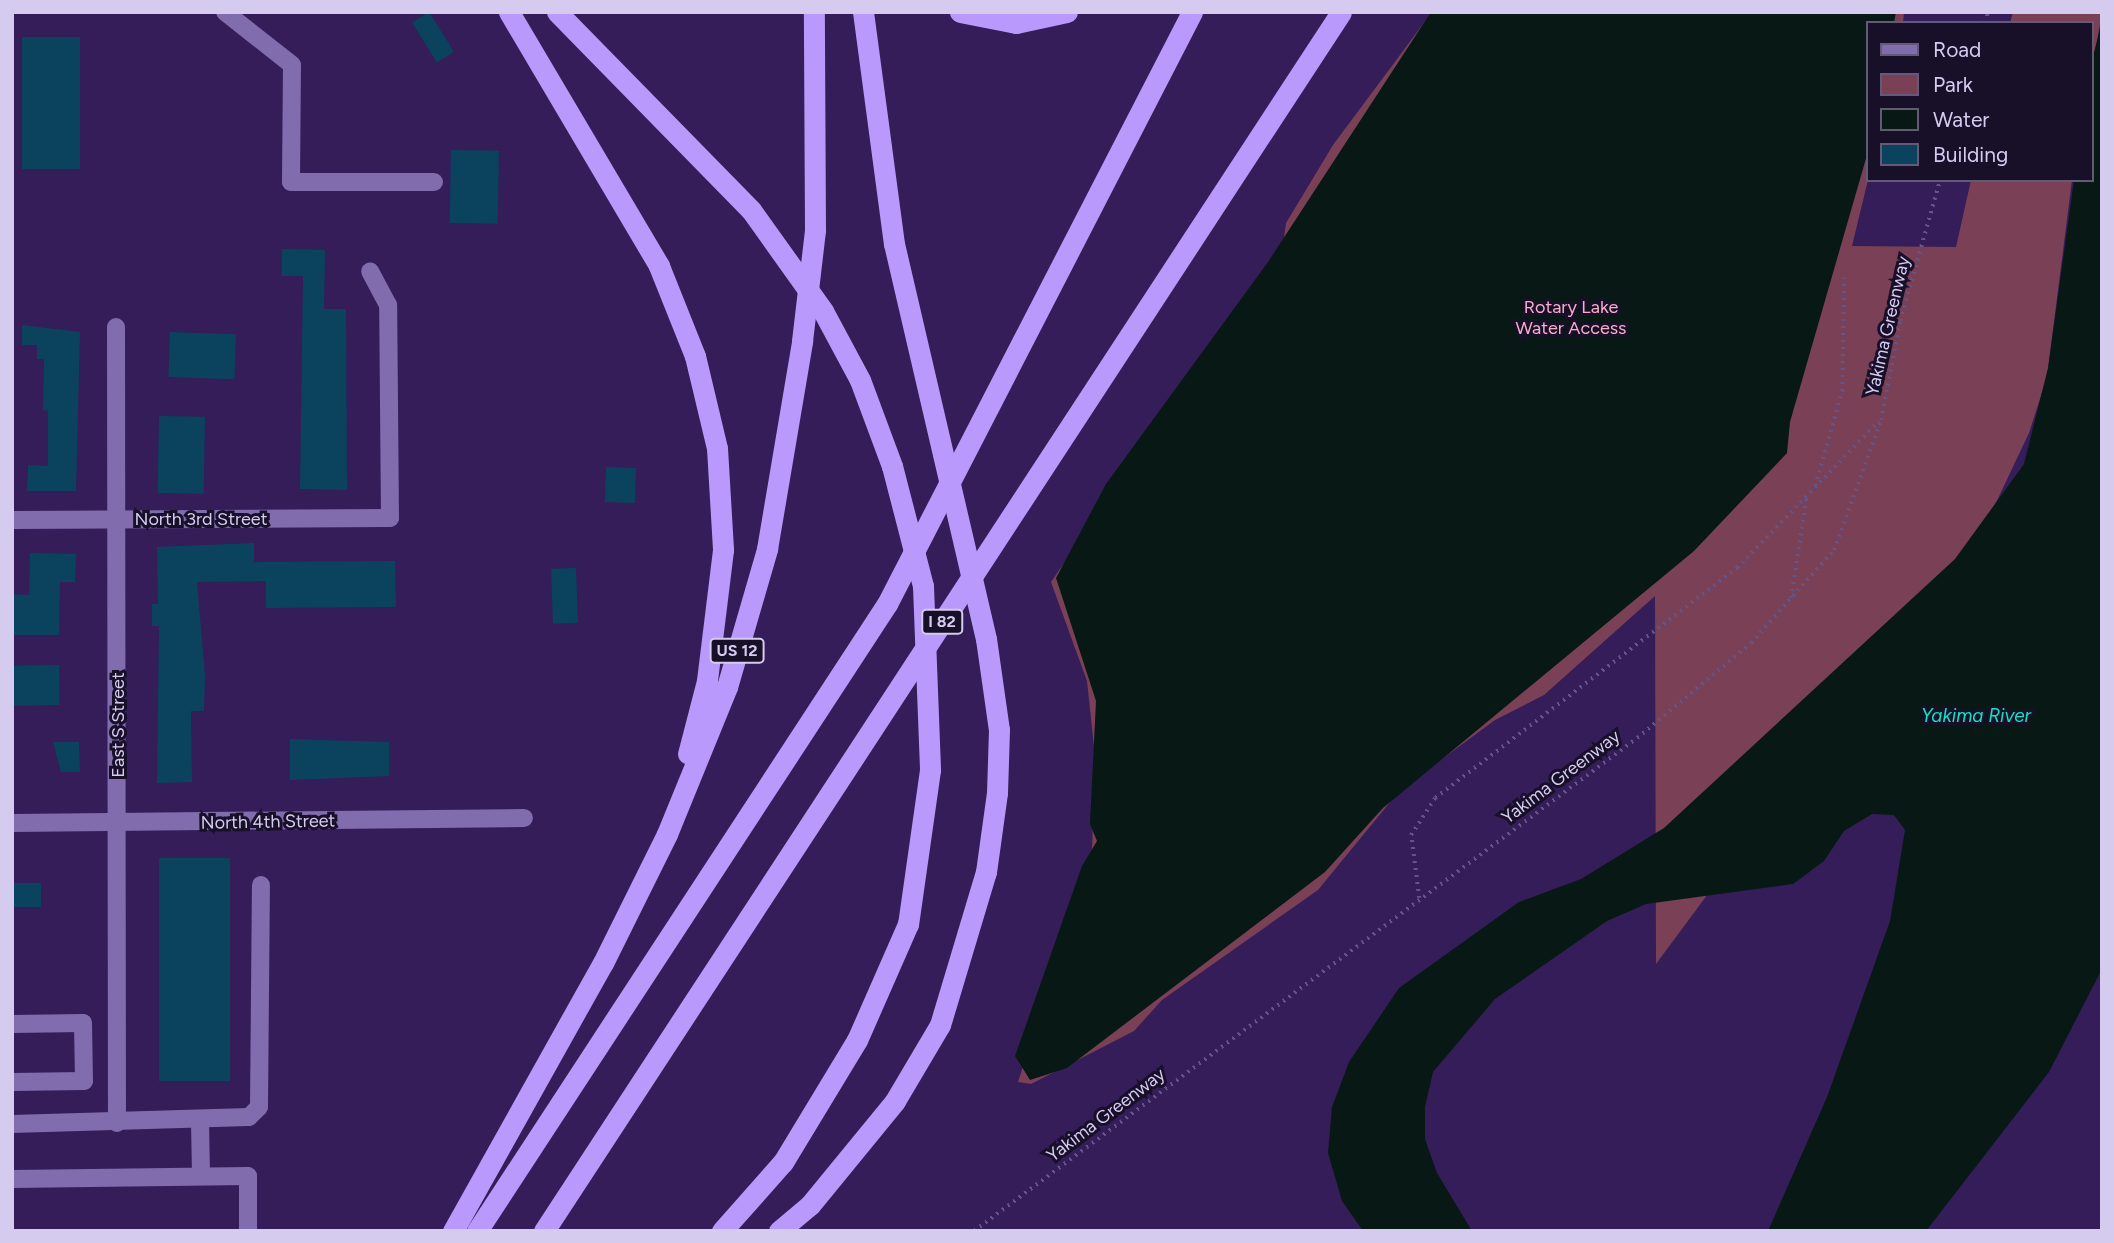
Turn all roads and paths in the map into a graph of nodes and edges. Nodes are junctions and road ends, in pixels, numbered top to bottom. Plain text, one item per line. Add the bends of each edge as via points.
1 (225, 12) edge
2 (509, 12) edge
3 (557, 12) edge
4 (814, 12) edge
5 (863, 12) edge
6 (960, 12) edge
7 (1067, 12) edge
8 (1192, 12) edge
9 (1341, 12) edge
10 (434, 182) dead end
11 (1939, 182) edge
12 (370, 271) dead end
13 (1844, 278) dead end
14 (116, 327) dead end
15 (1881, 420) junction
16 (1814, 488) junction
17 (1806, 497) junction
18 (118, 519) junction
19 (12, 520) edge
20 (1791, 598) junction
21 (524, 818) dead end
22 (12, 823) edge
23 (118, 824) junction
24 (667, 834) junction
25 (261, 885) dead end
26 (1420, 899) junction
27 (12, 1024) edge
28 (12, 1082) edge
29 (200, 1122) junction
30 (12, 1124) edge
31 (117, 1124) junction
32 (201, 1176) junction
33 (12, 1179) edge
34 (248, 1231) edge
35 (453, 1231) edge
36 (477, 1231) edge
37 (544, 1231) edge
38 (722, 1231) edge
39 (779, 1231) edge
40 (974, 1231) edge

1 - 10 street via 292,65 291,182
2 - 24 highway via 659,266 695,356 717,448 723,550 708,668
3 - 38 highway via 751,210 823,311 860,380 892,466 923,586 930,695 928,818 908,924 857,1040 783,1162
4 - 24 highway, US 12 via 815,230 767,549 727,687
5 - 39 highway via 880,166 986,639 999,730 986,872 940,1025 895,1101 810,1205
6 - 7 highway via 1016,23
8 - 36 highway via 887,604
9 - 37 highway, I 82
11 - 15 path, Yakima Greenway via 1900,321
12 - 18 street, North 3rd Street via 388,305 390,518
13 - 16 path via 1842,391
14 - 18 street, East S Street
15 - 16 path
15 - 20 path, Yakima Greenway via 1834,550
16 - 17 path
17 - 20 path
17 - 26 path via 1707,592 1435,799 1411,835
18 - 19 street, North 3rd Street
18 - 23 street, East S Street
20 - 26 path, Yakima Greenway via 1751,643 1637,738
21 - 23 street, North 4th Street
22 - 23 street, North 4th Street
23 - 31 street, East S Street
24 - 35 highway, US 12 via 603,964
25 - 29 street via 259,1107 237,1122
26 - 40 path, Yakima Greenway
27 - 28 street via 83,1023 84,1081
29 - 31 street
29 - 32 street
30 - 31 street
32 - 33 street
32 - 34 street via 248,1176

